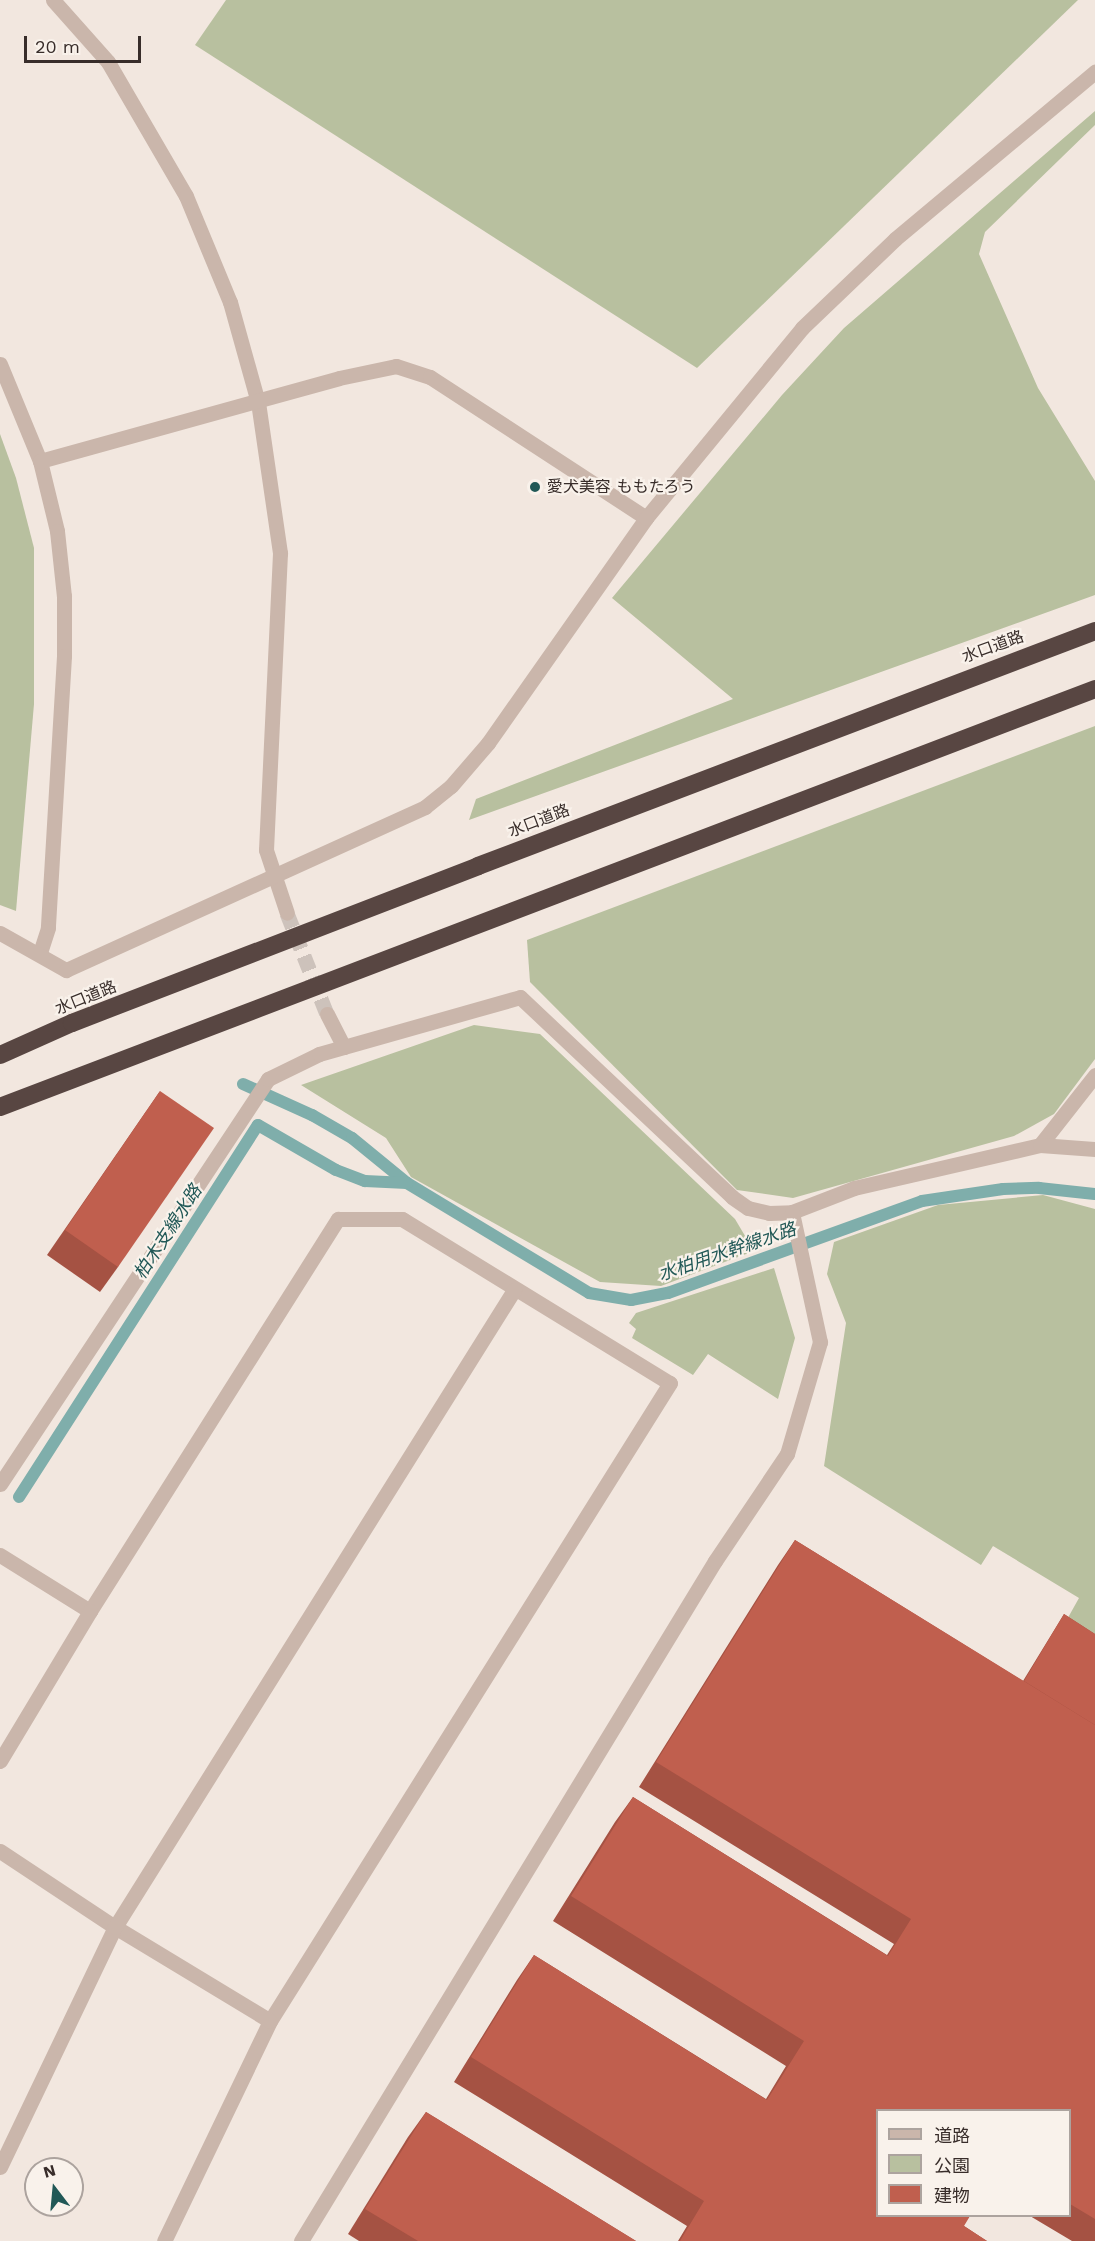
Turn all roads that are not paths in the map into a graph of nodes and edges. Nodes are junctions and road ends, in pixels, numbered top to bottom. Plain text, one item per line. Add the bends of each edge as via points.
1 (53, 0) edge
2 (1095, 72) edge
3 (0, 364) edge
4 (258, 402) junction
5 (40, 461) junction
6 (646, 518) junction
7 (1095, 631) edge
8 (1095, 689) edge
9 (276, 876) junction
10 (287, 913) tunnel mouth
11 (0, 933) edge
12 (40, 953) junction
13 (327, 1014) tunnel mouth
14 (344, 1047) junction
15 (0, 1055) edge
16 (1095, 1075) edge
17 (0, 1107) edge
18 (1040, 1145) junction
19 (1095, 1149) edge
20 (792, 1212) junction
21 (514, 1290) junction
22 (0, 1484) edge
23 (0, 1555) edge
24 (90, 1611) junction
25 (0, 1761) edge
26 (0, 1851) edge
27 (116, 1927) junction
28 (270, 2020) junction
29 (0, 2167) edge
30 (164, 2241) edge
31 (301, 2241) edge

1 - 4 street via 108,62 186,196 230,302
2 - 6 street via 895,240 801,328
3 - 5 street
4 - 5 street
4 - 6 street via 396,366 430,377
4 - 9 street via 280,553 267,850
5 - 12 street via 57,531 64,656 48,928
6 - 9 street via 488,743 451,786 425,807
7 - 15 highway, 水口道路 via 72,1023
8 - 17 highway
9 - 10 street
9 - 12 street via 66,970
11 - 12 street
13 - 14 street
14 - 20 street via 520,997 732,1197 759,1210
14 - 22 street via 319,1054 268,1079
16 - 18 street
18 - 19 street
18 - 20 street via 854,1188
20 - 31 street via 820,1342 787,1454 715,1561
21 - 24 street via 402,1219 338,1219
21 - 27 street
21 - 28 street via 670,1383
23 - 24 street
24 - 25 street
26 - 27 street
27 - 28 street
27 - 29 street
28 - 30 street

